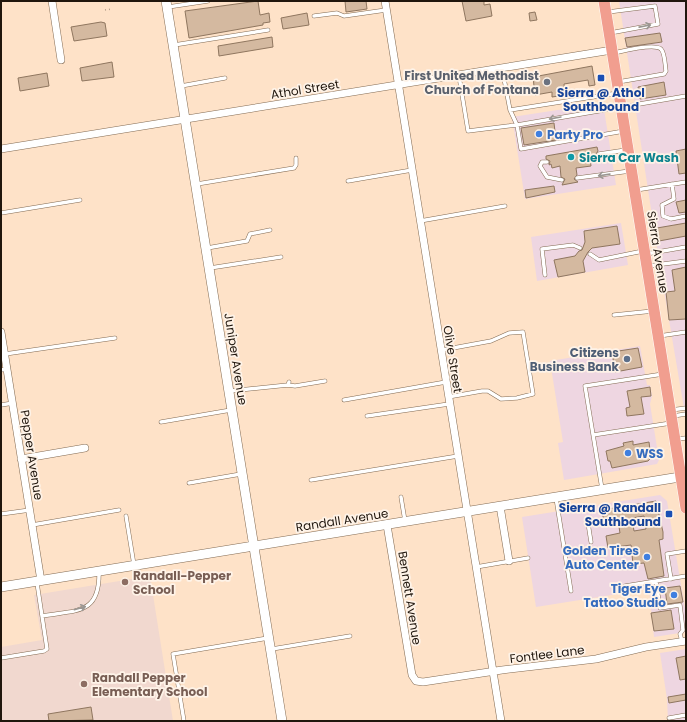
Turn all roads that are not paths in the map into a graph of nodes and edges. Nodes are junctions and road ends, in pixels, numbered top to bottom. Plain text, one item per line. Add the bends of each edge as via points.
1 (52, 1) edge
2 (208, 1) edge
3 (385, 1) edge
4 (604, 1) edge
5 (167, 4) edge
6 (386, 10) junction
7 (606, 13) junction
8 (314, 16) dead end
9 (268, 30) dead end
10 (609, 33) junction
11 (173, 46) junction
12 (612, 51) junction
13 (61, 60) dead end
14 (502, 68) junction
15 (459, 76) junction
16 (225, 78) dead end
17 (398, 85) junction
18 (180, 86) junction
19 (618, 87) junction
20 (686, 96) edge
21 (621, 107) junction
22 (510, 110) junction
23 (185, 120) junction
24 (517, 125) junction
25 (625, 131) junction
26 (1, 149) edge
27 (628, 150) junction
28 (599, 154) dead end
29 (296, 158) dead end
30 (547, 162) dead end
31 (412, 170) junction
32 (632, 171) junction
33 (577, 178) dead end
34 (562, 180) dead end
35 (348, 181) dead end
36 (686, 182) edge
37 (672, 184) junction
38 (196, 185) junction
39 (635, 190) junction
40 (80, 200) dead end
41 (506, 206) dead end
42 (1, 213) edge
43 (686, 216) edge
44 (420, 221) junction
45 (270, 230) dead end
46 (580, 248) dead end
47 (686, 248) edge
48 (206, 249) junction
49 (645, 252) junction
50 (590, 254) dead end
51 (281, 256) dead end
52 (686, 261) edge
53 (647, 266) junction
54 (209, 269) junction
55 (545, 275) dead end
56 (654, 310) junction
57 (614, 316) dead end
58 (1, 332) edge
59 (686, 332) edge
60 (658, 336) junction
61 (115, 338) dead end
62 (441, 350) junction
63 (4, 354) junction
64 (4, 369) edge
65 (664, 374) junction
66 (325, 381) dead end
67 (446, 382) junction
68 (229, 391) junction
69 (344, 400) dead end
70 (449, 401) junction
71 (12, 403) junction
72 (1, 405) edge
73 (686, 408) edge
74 (232, 410) junction
75 (686, 414) edge
76 (367, 416) dead end
77 (671, 416) junction
78 (161, 422) dead end
79 (594, 435) junction
80 (680, 439) edge
81 (85, 448) dead end
82 (458, 456) junction
83 (21, 459) junction
84 (242, 474) junction
85 (683, 476) edge
86 (311, 480) dead end
87 (189, 482) dead end
88 (602, 490) junction
89 (401, 497) dead end
90 (555, 497) junction
91 (500, 506) junction
92 (686, 508) edge
93 (30, 510) junction
94 (119, 510) dead end
95 (467, 512) junction
96 (1, 514) edge
97 (126, 516) dead end
98 (406, 522) junction
99 (588, 523) dead end
100 (32, 525) junction
101 (387, 525) junction
102 (591, 542) dead end
103 (254, 546) junction
104 (686, 551) edge
105 (528, 558) dead end
106 (509, 561) junction
107 (134, 566) junction
108 (476, 567) junction
109 (99, 572) junction
110 (686, 576) edge
111 (671, 579) junction
112 (39, 581) junction
113 (656, 581) junction
114 (625, 586) dead end
115 (1, 587) edge
116 (571, 591) dead end
117 (686, 604) edge
118 (680, 605) junction
119 (42, 616) junction
120 (684, 616) edge
121 (350, 636) dead end
122 (269, 638) junction
123 (684, 641) edge
124 (271, 649) junction
125 (1, 658) edge
126 (493, 671) junction
127 (412, 675) joint
128 (686, 715) edge
129 (669, 718) dead end
130 (184, 721) edge
131 (282, 721) edge
132 (501, 721) edge

1 - 13 street
2 - 5 lane
3 - 6 street, Olive Street
4 - 7 main road, Sierra Avenue
5 - 11 street, Juniper Avenue
6 - 8 lane via 344,16 337,12
6 - 17 street, Olive Street
7 - 10 main road, Sierra Avenue
10 -> 7 lane via 658,24 655,6
9 - 11 lane
10 - 12 main road, Sierra Avenue
11 - 18 street, Juniper Avenue
12 - 14 street, Athol Street
12 - 19 main road, Sierra Avenue
12 - 19 lane via 655,46 663,51 666,73
14 - 15 street, Athol Street
14 - 22 lane
15 - 17 street, Athol Street
15 - 24 lane via 468,131
16 - 18 lane
17 - 23 street, Athol Street
17 - 31 street, Olive Street
18 - 23 street, Juniper Avenue
19 - 21 main road, Sierra Avenue
19 - 22 lane
20 - 21 lane
21 -> 24 lane
21 - 25 main road, Sierra Avenue
22 - 24 lane
23 - 26 street, Athol Street
23 - 38 street, Juniper Avenue
24 - 25 lane via 521,149
25 - 27 main road, Sierra Avenue
27 - 28 lane
27 - 32 main road, Sierra Avenue
29 - 38 lane via 294,168
30 - 34 lane via 542,162 540,166 547,177
31 - 35 lane
31 - 44 street, Olive Street
32 -> 33 lane
32 - 39 main road, Sierra Avenue
36 - 37 lane
37 - 39 lane
37 - 43 lane via 674,199 662,205 663,216 671,219
38 - 48 street, Juniper Avenue
39 - 49 main road, Sierra Avenue
40 - 42 lane
41 - 44 lane
44 - 62 street, Olive Street
45 - 48 lane via 250,234 247,241
46 - 55 lane via 573,244 542,250
47 - 49 lane
48 - 54 street, Juniper Avenue
49 - 50 lane via 599,260
49 - 53 main road, Sierra Avenue
51 - 54 lane
52 - 53 lane
53 - 56 main road, Sierra Avenue
54 - 68 street, Juniper Avenue
56 - 57 lane
56 - 60 main road, Sierra Avenue
58 - 63 street, Pepper Avenue
59 - 60 lane
60 - 65 main road, Sierra Avenue
61 - 63 lane
62 - 67 street, Olive Street
62 - 70 lane via 491,341 509,333 523,332 533,394 501,399 488,391 482,391
63 - 64 street, Pepper Avenue
64 - 71 street, Pepper Avenue
65 - 77 main road, Sierra Avenue
65 - 79 lane via 585,386
66 - 68 lane
67 - 69 lane
67 - 70 street, Olive Street
68 - 74 street, Juniper Avenue
70 - 76 lane
70 - 82 street, Olive Street
71 - 72 lane
71 - 83 street, Pepper Avenue
73 - 77 lane
74 - 78 lane
74 - 84 street, Juniper Avenue
75 - 77 lane
77 - 79 lane
77 - 80 main road, Sierra Avenue
79 - 88 lane
80 - 85 main road, Sierra Avenue
81 - 83 street
82 - 86 lane
82 - 95 street, Olive Street
83 - 93 street, Pepper Avenue
84 - 87 lane
84 - 103 street, Juniper Avenue
85 - 88 street, Randall Avenue
85 - 92 main road, Sierra Avenue
88 - 90 street, Randall Avenue
89 - 98 lane
90 - 91 street, Randall Avenue
90 - 116 lane
91 - 95 street, Randall Avenue
91 - 106 street
93 - 96 lane
93 - 100 street, Pepper Avenue
94 - 100 lane
95 - 98 street, Randall Avenue
95 - 108 street, Olive Street
97 - 107 lane
98 - 101 street, Randall Avenue
99 - 102 lane
100 - 112 street, Pepper Avenue
101 - 103 street, Randall Avenue
101 - 127 street, Bennett Avenue
103 - 107 street, Randall Avenue
103 - 122 street, Juniper Avenue
104 - 111 lane via 667,554
105 - 106 lane
106 - 108 lane
107 - 109 street, Randall Avenue
108 - 126 street, Olive Street
109 - 112 street, Randall Avenue
119 -> 109 lane via 81,609 94,602
110 - 111 lane
111 - 113 lane
112 - 115 street, Randall Avenue
112 - 119 lane
113 - 114 lane
113 - 118 lane via 660,608
117 - 118 lane
118 - 120 lane
119 - 125 lane via 47,649
120 - 123 lane via 684,630 680,634
121 - 124 lane
122 - 124 street, Juniper Avenue
122 - 130 lane via 173,654
123 - 126 street, Fontlee Lane via 596,659
124 - 131 street, Juniper Avenue
126 - 127 street, Fontlee Lane via 423,682 416,681
126 - 132 street, Olive Street
128 - 129 lane

